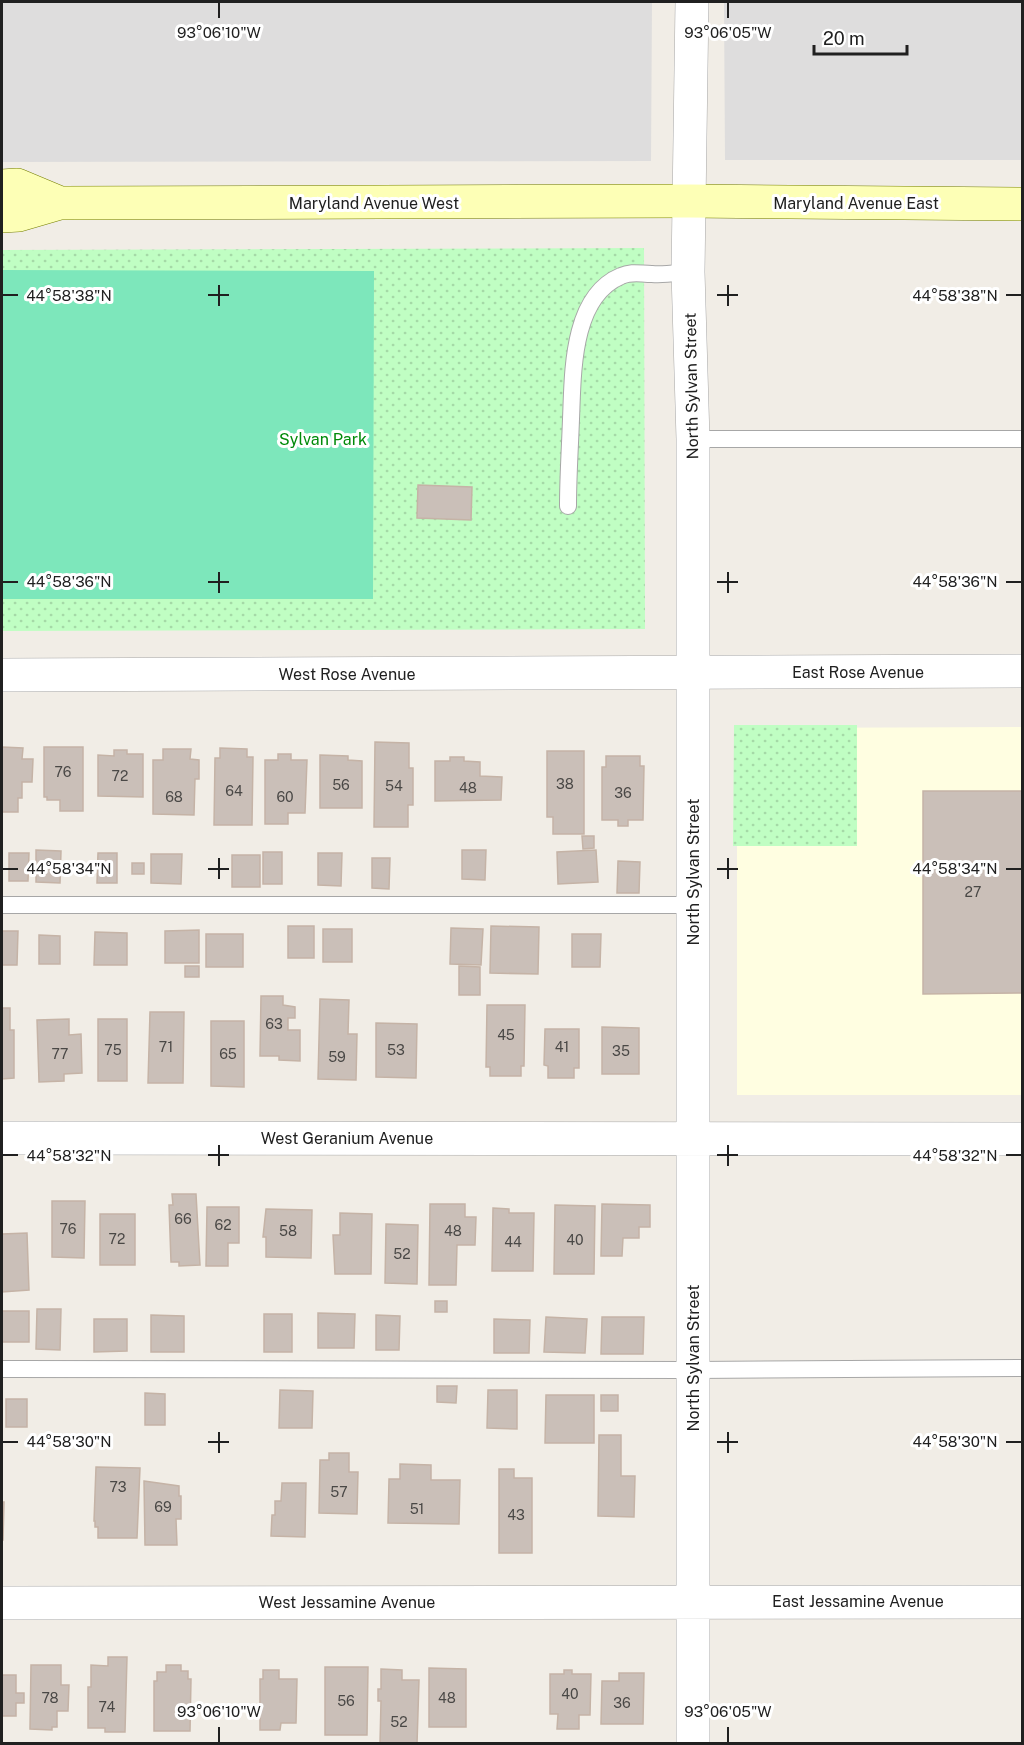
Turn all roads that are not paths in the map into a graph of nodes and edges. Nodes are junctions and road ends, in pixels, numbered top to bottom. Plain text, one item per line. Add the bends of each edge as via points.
1 (692, 2) edge
2 (2, 186) edge
3 (689, 201) junction
4 (60, 202) junction
5 (1023, 204) edge
6 (2, 216) edge
7 (688, 272) junction
8 (693, 439) junction
9 (1023, 439) edge
10 (568, 506) dead end
11 (1023, 672) edge
12 (693, 673) junction
13 (2, 675) edge
14 (2, 905) edge
15 (693, 905) junction
16 (2, 1138) edge
17 (693, 1139) junction
18 (1023, 1139) edge
19 (1023, 1368) edge
20 (2, 1369) edge
21 (693, 1370) junction
22 (693, 1601) junction
23 (1023, 1602) edge
24 (2, 1603) edge
25 (693, 1743) edge

1 - 3 street, North Sylvan Street
2 - 4 main road, Maryland Avenue West via 17,185
3 - 4 main road, Maryland Avenue West
3 - 5 main road, Maryland Avenue East
3 - 7 street, North Sylvan Street
4 - 6 main road, Maryland Avenue West via 19,215
7 - 8 street, North Sylvan Street
7 - 10 lane via 634,272 621,276 599,291 590,304 576,349
8 - 9 lane
8 - 12 street, North Sylvan Street
11 - 12 street, East Rose Avenue
12 - 13 street, West Rose Avenue
12 - 15 street, North Sylvan Street
14 - 15 lane
15 - 17 street, North Sylvan Street
16 - 17 street, West Geranium Avenue
17 - 18 street, West Geranium Avenue
17 - 21 street, North Sylvan Street
19 - 21 lane
20 - 21 lane
21 - 22 street, North Sylvan Street
22 - 23 street, East Jessamine Avenue
22 - 24 street, West Jessamine Avenue
22 - 25 street, North Sylvan Street

